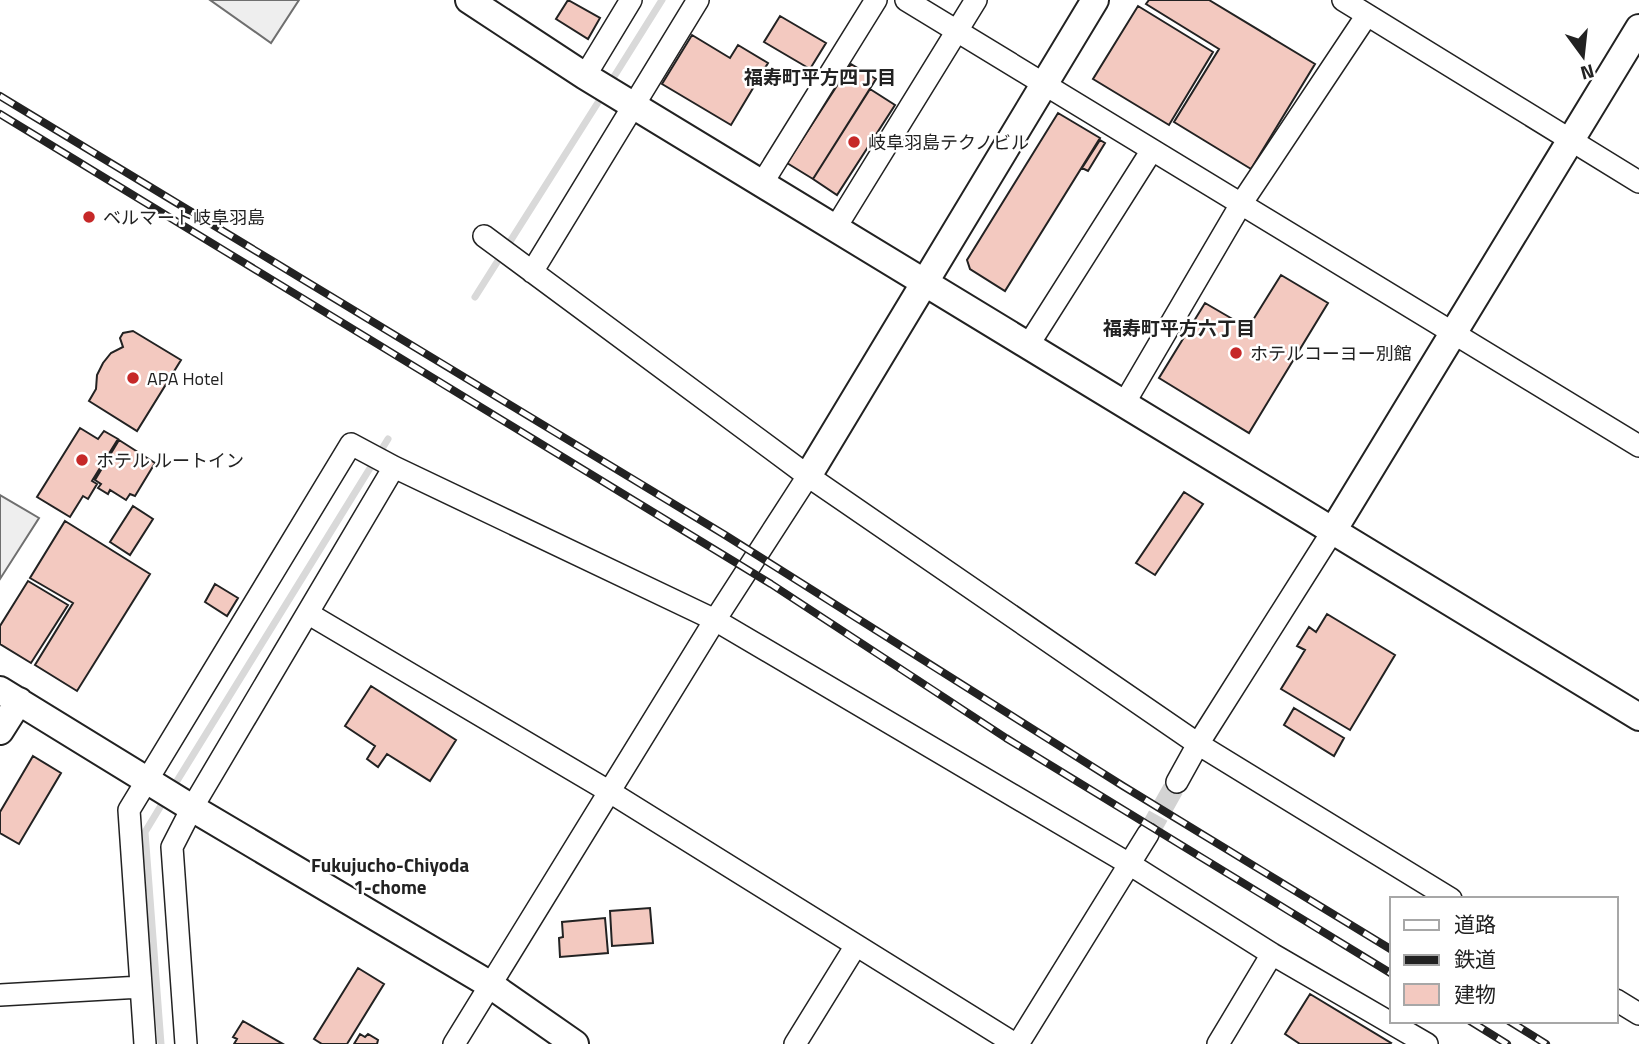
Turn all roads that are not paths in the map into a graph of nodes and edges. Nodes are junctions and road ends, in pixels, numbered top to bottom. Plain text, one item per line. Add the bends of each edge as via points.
1 (469, 0) edge
2 (631, 0) edge
3 (698, 0) edge
4 (876, 0) edge
5 (906, 0) edge
6 (976, 0) edge
7 (1095, 0) edge
8 (1343, 0) edge
9 (496, 7) edge
10 (1367, 15) junction
11 (1639, 28) edge
12 (957, 31) junction
13 (589, 78) junction
14 (1044, 85) junction
15 (625, 99) junction
16 (1571, 141) junction
17 (1152, 150) junction
18 (763, 182) junction
19 (1639, 182) edge
20 (1241, 204) junction
21 (836, 227) junction
22 (488, 239) dead end
23 (524, 265) junction
24 (926, 281) junction
25 (1454, 333) junction
26 (1030, 344) junction
27 (1125, 402) junction
28 (1639, 446) edge
29 (391, 465) junction
30 (808, 475) junction
31 (1334, 529) junction
32 (309, 614) junction
33 (715, 620) junction
34 (9, 695) edge
35 (1639, 717) edge
36 (0, 731) edge
37 (1198, 744) junction
38 (1177, 782) tunnel mouth
39 (154, 784) junction
40 (610, 792) junction
41 (188, 806) junction
42 (1148, 834) tunnel mouth
43 (1130, 865) junction
44 (1448, 897) edge
45 (855, 947) junction
46 (1272, 954) junction
47 (488, 984) junction
48 (141, 987) junction
49 (0, 995) edge
50 (1618, 1001) edge
51 (1639, 1014) edge
52 (1390, 1023) edge
53 (1391, 1023) edge
54 (145, 1044) edge
55 (186, 1044) edge
56 (454, 1044) edge
57 (575, 1044) edge
58 (795, 1044) edge
59 (1016, 1044) edge
60 (1218, 1044) edge
61 (1427, 1044) edge

1 - 9 street
2 - 13 street
3 - 15 street
4 - 18 street
5 - 12 street
6 - 12 street
7 - 14 street
8 - 10 street
9 - 13 street
10 - 16 street
10 - 20 street
11 - 16 street
12 - 14 street
12 - 21 street
13 - 15 street
14 - 17 street
14 - 24 street
15 - 18 street
15 - 23 street
16 - 19 street
16 - 25 street
17 - 20 street
17 - 26 street
18 - 21 street
20 - 25 street
20 - 27 street
21 - 24 street
22 - 23 street
23 - 30 street
24 - 26 street
24 - 30 street
25 - 28 street
25 - 31 street
26 - 27 street
27 - 31 street
29 - 32 street
29 - 33 street
29 - 39 street via 351,444
30 - 33 street
30 - 37 street
31 - 35 street
31 - 37 street
32 - 40 street
32 - 41 street
33 - 40 street
33 - 43 street
34 - 36 street
34 - 39 street
37 - 38 street
37 - 44 street
39 - 41 street
39 - 48 street via 129,810
40 - 45 street
40 - 47 street
41 - 47 street
41 - 55 street via 172,847
42 - 43 street
43 - 46 street
43 - 59 street
45 - 58 street
45 - 59 street
46 - 52 street
46 - 60 street
47 - 56 street
47 - 57 street
48 - 49 street
48 - 54 street
50 - 51 street
53 - 61 street

